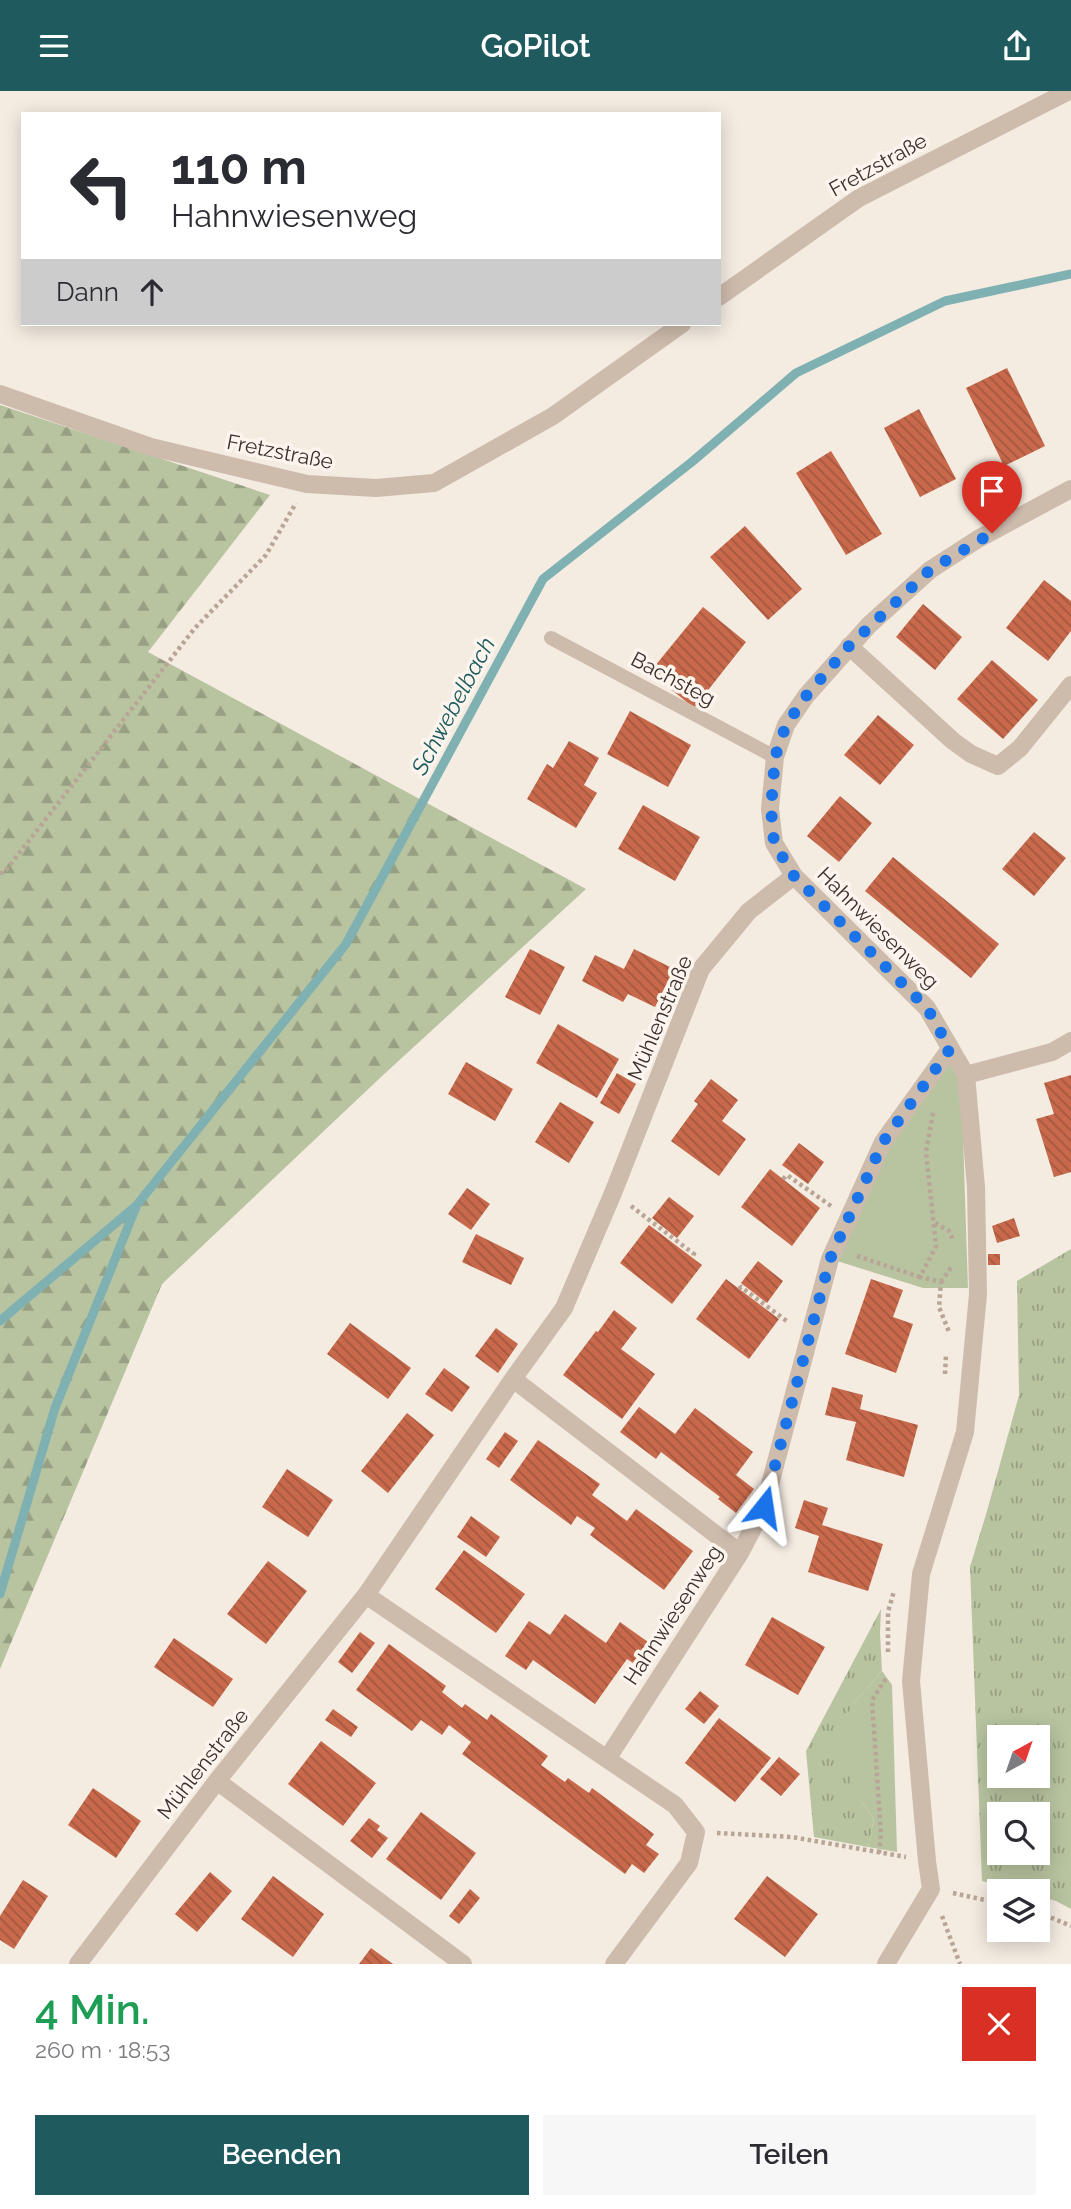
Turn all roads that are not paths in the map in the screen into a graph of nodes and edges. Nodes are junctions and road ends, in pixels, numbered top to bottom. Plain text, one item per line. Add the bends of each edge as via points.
1 (1069, 91) edge
2 (721, 296) edge
3 (679, 326) edge
4 (0, 394) edge
5 (1071, 489) edge
6 (551, 638) dead end
7 (849, 646) junction
8 (1071, 685) edge
9 (775, 757) junction
10 (794, 876) junction
11 (1071, 1041) edge
12 (950, 1049) junction
13 (966, 1075) junction
14 (513, 1378) junction
15 (740, 1553) junction
16 (366, 1595) junction
17 (607, 1759) junction
18 (217, 1781) junction
19 (78, 1964) edge
20 (463, 1964) edge
21 (614, 1964) edge
22 (886, 1964) edge

1 - 2 street, Fretzstraße via 859,198
3 - 4 street, Fretzstraße via 553,416 434,483 376,488 307,484 151,447
5 - 7 street via 930,570
6 - 9 lane, Bachsteg
7 - 8 street via 953,741 998,766 1020,748
7 - 9 street via 786,725
9 - 10 street via 774,843
10 - 12 street, Hahnwiesenweg via 927,1008
10 - 14 street, Mühlenstraße via 749,911 701,969 564,1308
11 - 13 street via 1052,1052
12 - 13 street, Hahnwiesenweg
12 - 15 street, Hahnwiesenweg via 883,1142 835,1248 764,1507
13 - 22 street via 976,1187 978,1294 965,1432 921,1574 911,1681 931,1889
14 - 15 street
14 - 16 street, Mühlenstraße
15 - 17 street, Hahnwiesenweg
16 - 17 street
16 - 18 street, Mühlenstraße
17 - 21 street via 675,1805 696,1832 689,1863
18 - 19 street, Mühlenstraße
18 - 20 street

